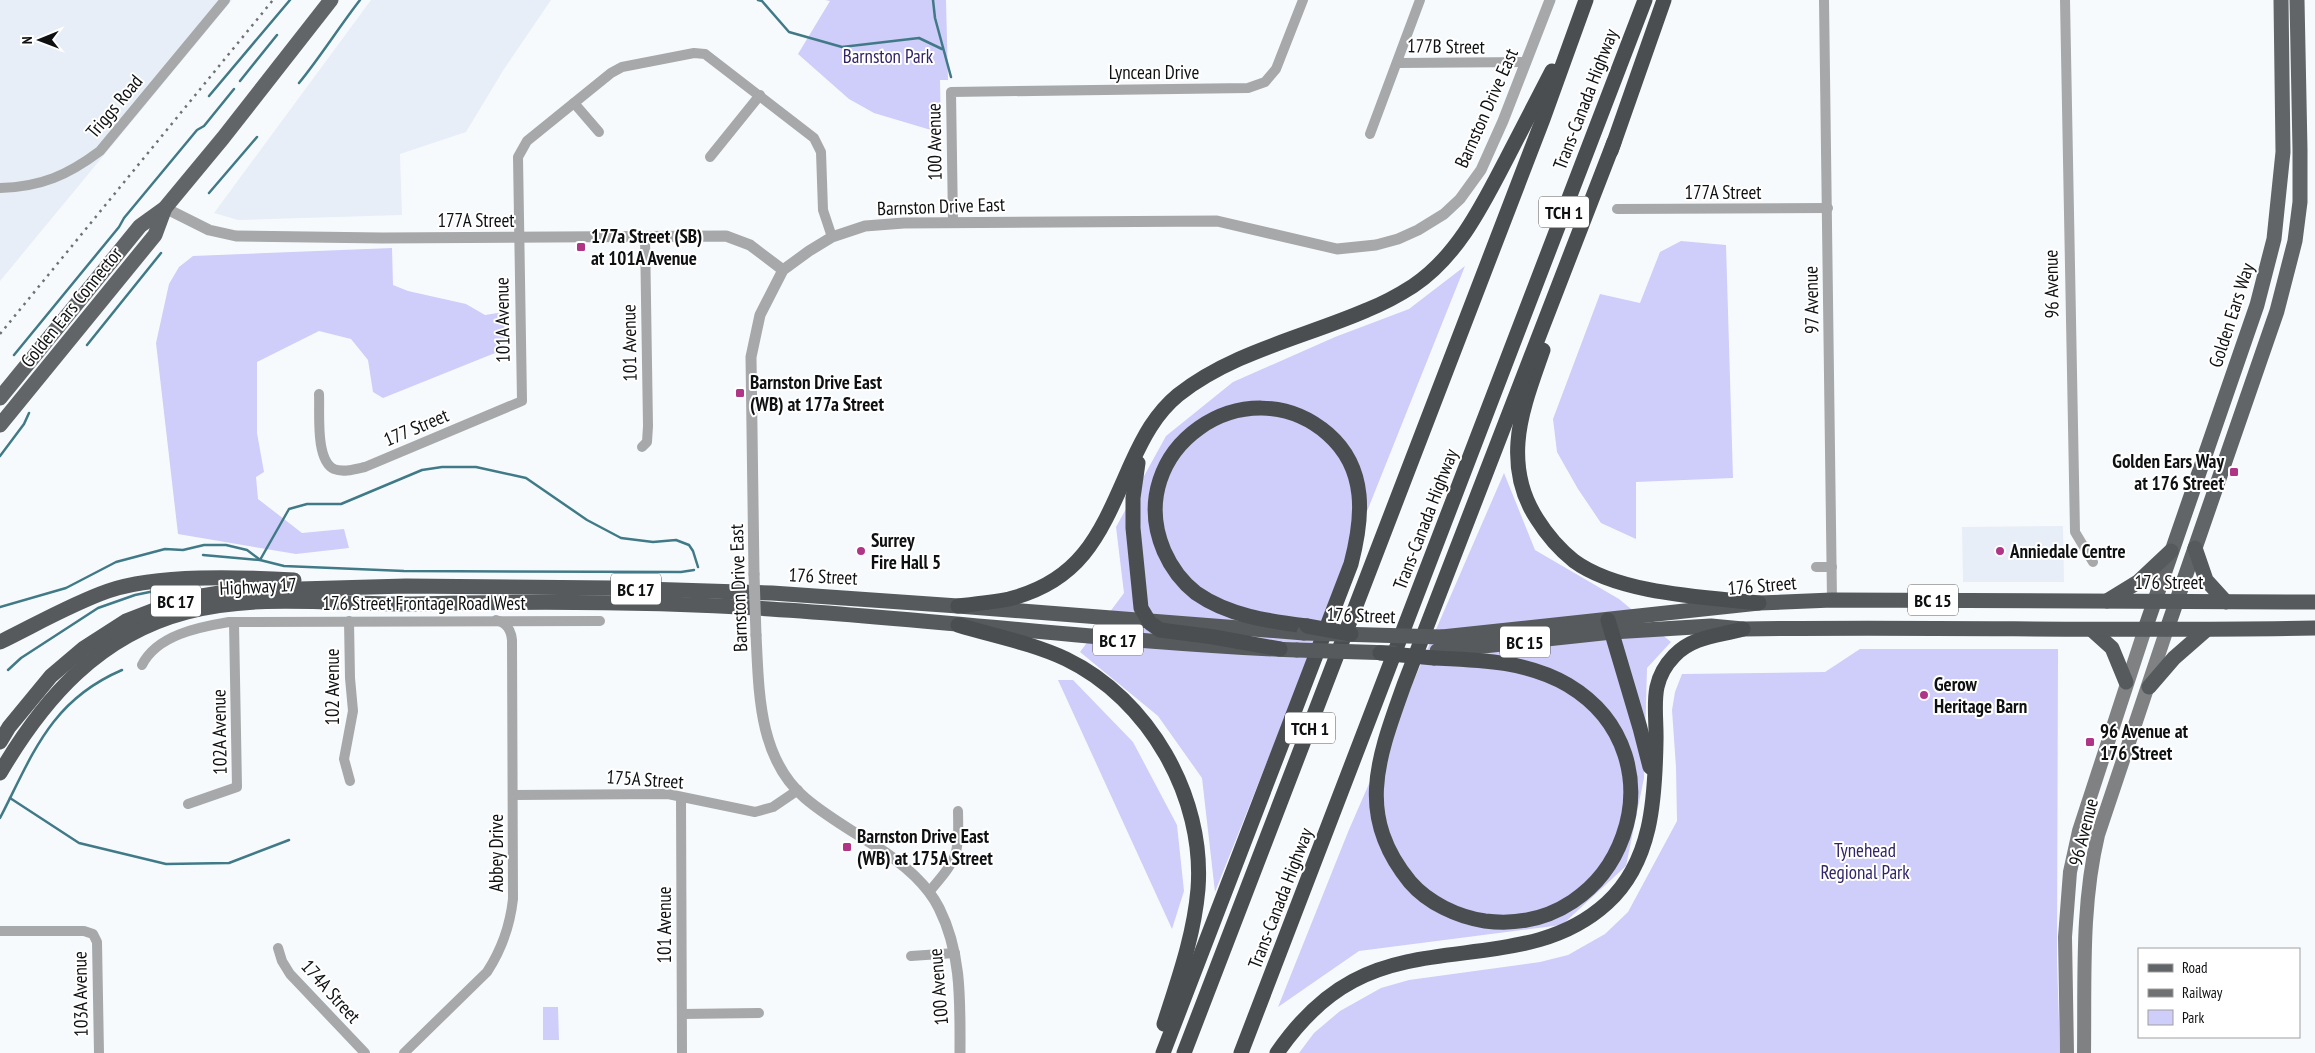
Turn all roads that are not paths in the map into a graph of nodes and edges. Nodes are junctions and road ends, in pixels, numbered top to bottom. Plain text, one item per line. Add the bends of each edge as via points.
1 (225, 0) edge
2 (331, 0) edge
3 (1303, 0) edge
4 (1420, 0) edge
5 (1550, 0) edge
6 (1586, 0) edge
7 (1645, 0) edge
8 (1664, 0) edge
9 (1824, 0) edge
10 (2065, 0) edge
11 (2281, 0) edge
12 (2297, 0) edge
13 (1579, 18) junction
14 (1526, 62) junction
15 (1397, 63) junction
16 (951, 92) joint
17 (760, 95) junction
18 (574, 103) junction
19 (600, 132) dead end
20 (1370, 134) dead end
21 (1614, 142) junction
22 (710, 158) dead end
23 (0, 188) edge
24 (165, 208) junction
25 (1828, 208) junction
26 (1617, 209) dead end
27 (953, 222) junction
28 (645, 236) junction
29 (518, 237) junction
30 (832, 237) junction
31 (783, 270) junction
32 (319, 394) dead end
33 (0, 398) edge
34 (522, 402) joint
35 (0, 425) edge
36 (1145, 433) junction
37 (642, 447) dead end
38 (2195, 548) junction
39 (2171, 551) junction
40 (2093, 562) dead end
41 (1816, 567) dead end
42 (1832, 567) junction
43 (406, 586) junction
44 (1832, 600) junction
45 (2107, 602) junction
46 (2154, 602) junction
47 (2176, 602) junction
48 (2226, 602) junction
49 (2315, 602) edge
50 (1759, 603) junction
51 (406, 604) joint
52 (958, 606) junction
53 (496, 620) junction
54 (1148, 620) junction
55 (349, 621) junction
56 (600, 621) dead end
57 (234, 623) junction
58 (958, 625) junction
59 (1610, 626) junction
60 (2315, 628) edge
61 (1743, 629) junction
62 (2145, 629) junction
63 (2167, 629) junction
64 (1306, 630) junction
65 (2092, 630) junction
66 (2206, 630) junction
67 (0, 642) edge
68 (1280, 649) junction
69 (1438, 649) junction
70 (142, 664) dead end
71 (2126, 682) junction
72 (2149, 687) junction
73 (0, 742) edge
74 (0, 773) edge
75 (350, 781) dead end
76 (798, 790) junction
77 (1654, 793) junction
78 (513, 795) junction
79 (681, 797) junction
80 (188, 804) dead end
81 (958, 811) dead end
82 (929, 892) junction
83 (944, 918) joint
84 (0, 931) edge
85 (278, 948) dead end
86 (955, 953) junction
87 (911, 956) dead end
88 (759, 1013) dead end
89 (682, 1014) junction
90 (99, 1053) edge
91 (365, 1053) edge
92 (404, 1053) edge
93 (682, 1053) edge
94 (960, 1053) edge
95 (1155, 1053) edge
96 (1163, 1053) edge
97 (1184, 1053) edge
98 (1241, 1053) edge
99 (1277, 1053) edge
100 (2067, 1053) edge
101 (2084, 1053) edge

1 - 23 street, Triggs Road via 100,151 48,182
2 - 24 main road, Golden Ears Connector
3 - 16 street, Lyncean Drive via 1276,69 1265,82 1248,88
4 - 15 street
5 - 14 street, Barnston Drive East
6 - 13 highway, Trans-Canada Highway / TCH 1
7 - 98 highway, Trans-Canada Highway / TCH 1
8 - 21 highway
9 - 25 street, 97 Avenue
10 - 40 street, 96 Avenue via 2074,532
11 - 39 main road, Golden Ears Way via 2283,152 2274,239 2257,305
12 - 38 main road via 2300,202 2295,241 2277,311
13 - 36 highway via 1475,218 1435,266 1413,286 1368,310 1244,358 1192,385 1161,412
13 - 97 highway, Trans-Canada Highway / TCH 1
14 - 15 street, 177B Street
14 - 27 street, Barnston Drive East via 1481,170 1460,199 1444,214 1418,230 1376,246 1330,248 1217,221
15 - 20 street
16 - 27 street, 100 Avenue
17 - 18 street, 101A Avenue via 708,57 694,53 619,68
17 - 22 street
17 - 30 street, 101A Avenue via 814,138 821,152 823,210
18 - 19 street
18 - 29 street, 101A Avenue via 527,141 519,153 516,167
21 - 50 highway via 1522,420 1518,465 1523,489 1532,510 1558,548 1591,570 1610,579 1648,588
21 - 69 highway via 1404,685 1376,782 1378,820 1388,850 1425,897 1456,914 1476,920 1500,923 1546,915 1589,890 1609,867 1620,846 1629,820 1632,794 1629,768 1620,742 1596,707 1582,694 1550,676
24 - 29 street, 177A Street via 209,230 236,236
24 - 33 main road, Golden Ears Connector via 140,226
24 - 35 main road, Golden Ears Connector via 155,235
25 - 26 street, 177A Street
25 - 42 street, 97 Avenue
27 - 30 street, Barnston Drive East via 884,223
28 - 29 street, 177A Street
28 - 31 street, 177A Street via 726,236 750,245
28 - 37 street, 101 Avenue via 648,426 647,442
29 - 34 street, 101A Avenue
30 - 31 street, Barnston Drive East
31 - 76 street, Barnston Drive East, bridge via 760,315 751,357 754,574 759,695 764,724 783,773
32 - 34 street, 177 Street via 324,461 334,469 347,470 365,468
36 - 52 highway via 1109,514 1091,547 1072,569 1029,593
36 - 54 highway via 1135,474 1133,528 1141,608
38 - 47 main road
38 - 48 highway via 2206,580
39 - 45 highway via 2138,582
39 - 46 main road, Golden Ears Way
41 - 42 street
42 - 44 street, 97 Avenue
43 - 52 highway, 176 Street / BC 17 via 772,593
43 - 67 highway via 267,578 160,581 108,591
43 - 73 highway, Highway 17 / BC 17 via 232,591 183,598 126,621 84,648 51,676
44 - 45 highway, 176 Street / BC 15
44 - 50 highway, 176 Street / BC 15
45 - 46 highway, 176 Street / BC 15
46 - 47 highway, 176 Street / BC 15
46 - 62 main road, Golden Ears Way
47 - 48 highway, 176 Street / BC 15
47 - 63 main road
48 - 49 highway, 176 Street / BC 15
50 - 59 highway, 176 Street / BC 15
51 - 58 highway, 176 Street / BC 17 via 702,605
51 - 74 highway, Highway 17 / BC 17 via 266,602 234,605 187,612 137,631 93,658 62,686 23,734
52 - 54 highway, 176 Street / BC 17
53 - 55 street, 176 Street Frontage Road West
53 - 56 street, 176 Street Frontage Road West
53 - 78 street, Abbey Drive via 505,624 511,634
54 - 64 highway, 176 Street / BC 17
54 - 68 highway via 1160,630
55 - 57 street, 176 Street Frontage Road West
55 - 75 street, 102 Avenue via 353,711 344,759
57 - 70 street, 176 Street Frontage Road West via 197,629 166,641
57 - 80 street, 102A Avenue via 237,787
58 - 68 highway, 176 Street / BC 17 via 1148,642
58 - 95 highway via 1050,652 1107,686 1148,727 1180,784 1198,858 1196,903 1184,962
59 - 61 highway, 176 Street / BC 15
59 - 69 highway, 176 Street / BC 15
59 - 77 highway via 1645,746
60 - 66 highway, 176 Street / BC 15
61 - 65 highway, 176 Street / BC 15
61 - 77 highway via 1693,642 1674,656 1660,677 1654,700
62 - 63 highway, 176 Street / BC 15
62 - 65 highway, 176 Street / BC 15
62 - 71 main road, 96 Avenue
63 - 66 highway, 176 Street / BC 15
63 - 72 main road, 96 Avenue
64 - 69 highway, 176 Street / BC 15, bridge
64 - 96 highway via 1242,614 1209,600 1183,581 1162,545 1157,531 1156,498 1164,470 1179,445 1222,414 1249,408 1276,409 1292,412 1315,424 1335,441 1350,461 1358,488 1361,516 1351,564
65 - 71 highway via 2112,648
66 - 72 highway via 2174,658
68 - 69 highway, 176 Street / BC 17, bridge via 1380,653
71 - 100 main road, 96 Avenue via 2078,831 2070,872 2065,937
72 - 101 main road, 96 Avenue via 2104,816 2093,858 2086,912
76 - 79 street, 175A Street via 773,807 755,812
76 - 82 street, Barnston Drive East via 830,816 882,850
77 - 99 highway via 1644,846 1634,867 1614,895 1595,913 1564,931 1528,943 1406,962 1354,980 1303,1018
78 - 79 street, 175A Street via 607,793
78 - 92 street, Abbey Drive via 513,899 503,943 482,978
79 - 89 street, 101 Avenue
81 - 82 street via 959,846 955,858
82 - 83 street, Barnston Drive East
83 - 86 street, 100 Avenue
84 - 90 street, 103A Avenue via 84,930 93,934 97,942
85 - 91 street, 174A Street via 290,974
86 - 87 street
86 - 94 street, 100 Avenue
88 - 89 street
89 - 93 street, 101 Avenue

